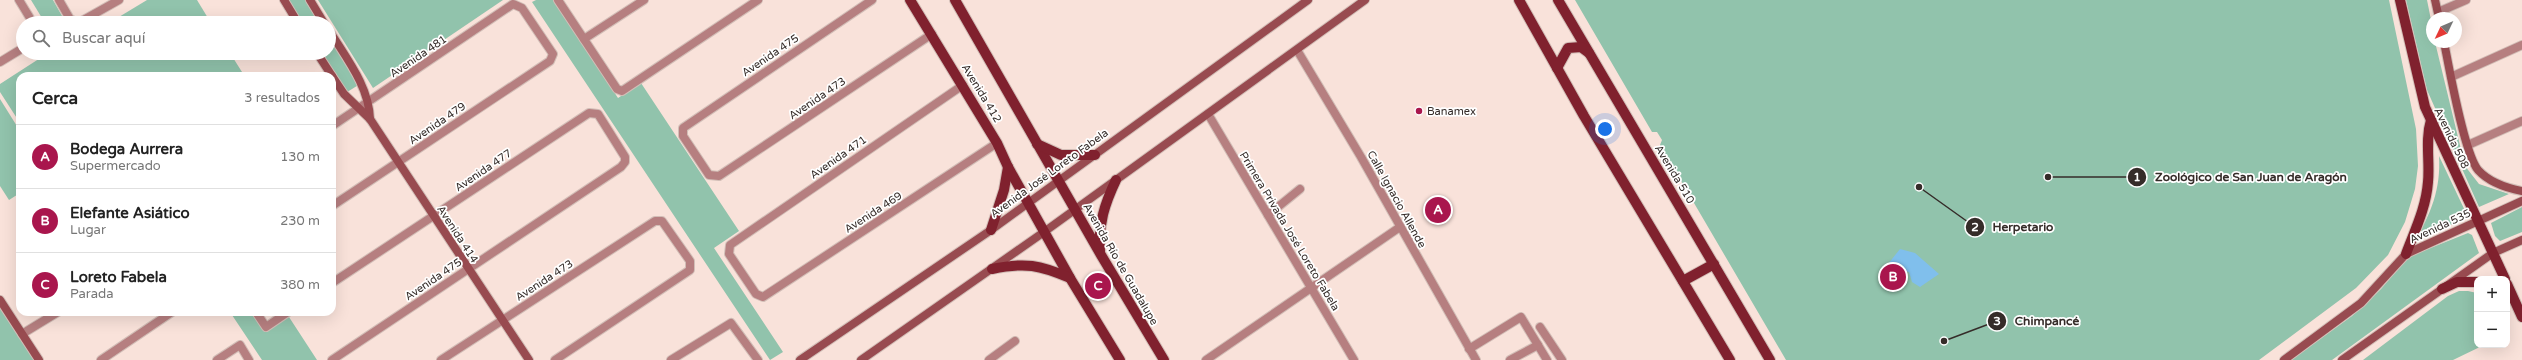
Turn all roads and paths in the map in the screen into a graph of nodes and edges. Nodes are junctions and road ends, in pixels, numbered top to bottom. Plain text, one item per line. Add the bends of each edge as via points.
1 (19, 0) edge
2 (59, 0) edge
3 (119, 0) edge
4 (284, 0) edge
5 (310, 0) edge
6 (558, 0) edge
7 (644, 0) edge
8 (758, 0) edge
9 (872, 0) edge
10 (910, 0) edge
11 (955, 0) edge
12 (1308, 0) edge
13 (1365, 0) edge
14 (1519, 0) edge
15 (1558, 0) edge
16 (2400, 0) edge
17 (2435, 0) edge
18 (2466, 0) edge
19 (516, 4) joint
20 (2437, 12) edge
21 (2444, 12) edge
22 (29, 16) edge
23 (72, 16) edge
24 (90, 16) edge
25 (294, 16) edge
26 (320, 16) edge
27 (932, 34) junction
28 (584, 39) junction
29 (336, 41) edge
30 (2522, 45) edge
31 (2445, 48) edge
32 (1297, 50) junction
33 (16, 52) edge
34 (1589, 52) junction
35 (322, 60) edge
36 (0, 62) edge
37 (1557, 68) junction
38 (329, 72) edge
39 (2451, 77) junction
40 (336, 81) edge
41 (963, 85) junction
42 (370, 102) junction
43 (357, 109) junction
44 (1208, 114) junction
45 (370, 119) junction
46 (2431, 120) junction
47 (2522, 121) edge
48 (336, 123) edge
49 (997, 143) junction
50 (1037, 143) junction
51 (2468, 145) junction
52 (1095, 155) junction
53 (398, 162) junction
54 (625, 162) joint
55 (1008, 168) junction
56 (712, 177) joint
57 (1058, 180) junction
58 (1116, 180) junction
59 (1300, 189) dead end
60 (2522, 191) edge
61 (2522, 201) edge
62 (1028, 202) junction
63 (336, 203) edge
64 (1076, 210) junction
65 (1268, 215) junction
66 (434, 216) junction
67 (2478, 221) junction
68 (1400, 227) junction
69 (990, 230) junction
70 (1044, 232) junction
71 (2522, 240) edge
72 (2493, 253) junction
73 (2406, 254) junction
74 (1100, 255) junction
75 (1714, 264) junction
76 (468, 268) junction
77 (992, 269) junction
78 (2504, 276) edge
79 (1070, 278) junction
80 (336, 280) edge
81 (1683, 281) junction
82 (2474, 282) edge
83 (1310, 287) junction
84 (2442, 288) junction
85 (2510, 290) edge
86 (760, 298) joint
87 (0, 300) edge
88 (2510, 302) edge
89 (51, 316) edge
90 (166, 316) edge
91 (259, 316) edge
92 (282, 316) edge
93 (2522, 316) edge
94 (502, 320) junction
95 (1540, 327) dead end
96 (22, 334) junction
97 (1015, 341) dead end
98 (1538, 345) junction
99 (1469, 349) junction
100 (39, 360) edge
101 (101, 360) edge
102 (217, 360) edge
103 (250, 360) edge
104 (332, 360) edge
105 (441, 360) edge
106 (529, 360) edge
107 (554, 360) edge
108 (671, 360) edge
109 (758, 360) edge
110 (800, 360) edge
111 (861, 360) edge
112 (989, 360) edge
113 (1120, 360) edge
114 (1164, 360) edge
115 (1206, 360) edge
116 (1354, 360) edge
117 (1476, 360) edge
118 (1510, 360) edge
119 (1547, 360) edge
120 (1562, 360) edge
121 (1730, 360) edge
122 (1770, 360) edge
123 (2284, 360) edge
124 (2342, 360) edge

1 - 22 street
2 - 23 street
3 - 24 street
4 - 25 street
5 - 26 street
6 - 28 street
7 - 28 street
8 - 28 street via 624,91 620,91
9 - 56 street, Avenida 475 via 681,130
10 - 27 main road, Avenida 412
11 - 50 main road, Avenida 412
12 - 52 street, Avenida José Loreto Fabela
13 - 32 street
14 - 37 main road
15 - 34 main road, Avenida 510
16 - 46 main road, Avenida 508 via 2424,107
17 - 20 street
18 - 21 street
19 - 42 street, Avenida 481
19 - 53 street, Avenida 479 via 522,8 552,51 550,61
27 - 41 main road, Avenida 412
27 - 56 street, Avenida 473 via 719,176
29 - 42 street via 362,83
30 - 39 street
31 - 39 street, Avenida 508
32 - 44 street
32 - 68 street, Calle Ignacio Allende via 1362,157
33 - 36 street
34 - 37 main road via 1581,47 1568,48
34 - 75 main road, Avenida 510
35 - 38 street, Avenida 414
37 - 81 main road
39 - 51 street, Avenida 508
40 - 43 street, Avenida 414
41 - 49 main road, Avenida 412
41 - 86 street, Avenida 471 via 730,245 728,249 733,260
42 - 43 street, Avenida 481
42 - 45 street
43 - 45 street, Avenida 414
43 - 48 street, Avenida 481
44 - 58 street
44 - 65 street, Primera Privada José Loreto Fabela
45 - 53 street, Avenida 414
46 - 67 main road, Avenida 508
46 - 73 main road via 2428,131 2428,183 2420,222
47 - 51 street
49 - 55 main road, Avenida 412
49 - 86 street, Avenida 469
50 - 52 main road via 1061,155
50 - 57 main road, Avenida 412
51 - 60 street, Avenida 508 via 2475,164 2486,177 2501,185
52 - 57 street, Avenida José Loreto Fabela
53 - 63 street, Avenida 479
53 - 66 street, Avenida 414
54 - 66 street, Avenida 477 via 625,157 598,114 586,115
54 - 76 street, Avenida 475
55 - 62 main road, Avenida 412
55 - 69 main road via 1004,190
57 - 62 street, Avenida José Loreto Fabela
57 - 64 main road, Avenida Río de Guadalupe
58 - 64 street
58 - 74 main road via 1102,218 1099,234
59 - 65 street
61 - 67 street, Avenida 535
62 - 69 street, Avenida José Loreto Fabela
62 - 70 main road
64 - 70 street
64 - 74 main road, Avenida Río de Guadalupe
65 - 83 street, Primera Privada José Loreto Fabela
66 - 76 street, Avenida 414
66 - 80 street, Avenida 477
67 - 72 main road, Avenida 508
67 - 73 street, Avenida 535
68 - 83 street
68 - 99 street, Calle Ignacio Allende
69 - 110 street, Avenida José Loreto Fabela
70 - 77 street
70 - 79 main road
71 - 72 street
72 - 78 main road, Avenida 508
72 - 84 street
73 - 123 street, Avenida 535 via 2362,303
74 - 114 main road, Avenida Río de Guadalupe
75 - 81 main road
75 - 122 main road, Avenida 510
76 - 94 street, Avenida 414
76 - 104 street, Avenida 475
77 - 79 main road via 1023,264 1048,268
77 - 111 street
79 - 113 main road
81 - 121 main road
82 - 84 main road via 2457,282
83 - 115 street
83 - 116 street, Primera Privada José Loreto Fabela
84 - 124 street
85 - 93 main road
87 - 96 street
88 - 93 main road
89 - 96 street
90 - 101 street
91 - 92 street via 266,327
94 - 105 street, Avenida 473
94 - 106 street, Avenida 414
94 - 107 street, Avenida 473 via 659,219 664,222 692,267
95 - 120 street
96 - 100 street
97 - 112 street
98 - 99 street via 1521,317
98 - 118 street
98 - 119 street
99 - 117 street, Calle Ignacio Allende
102 - 103 street via 240,345
108 - 109 street via 731,323

